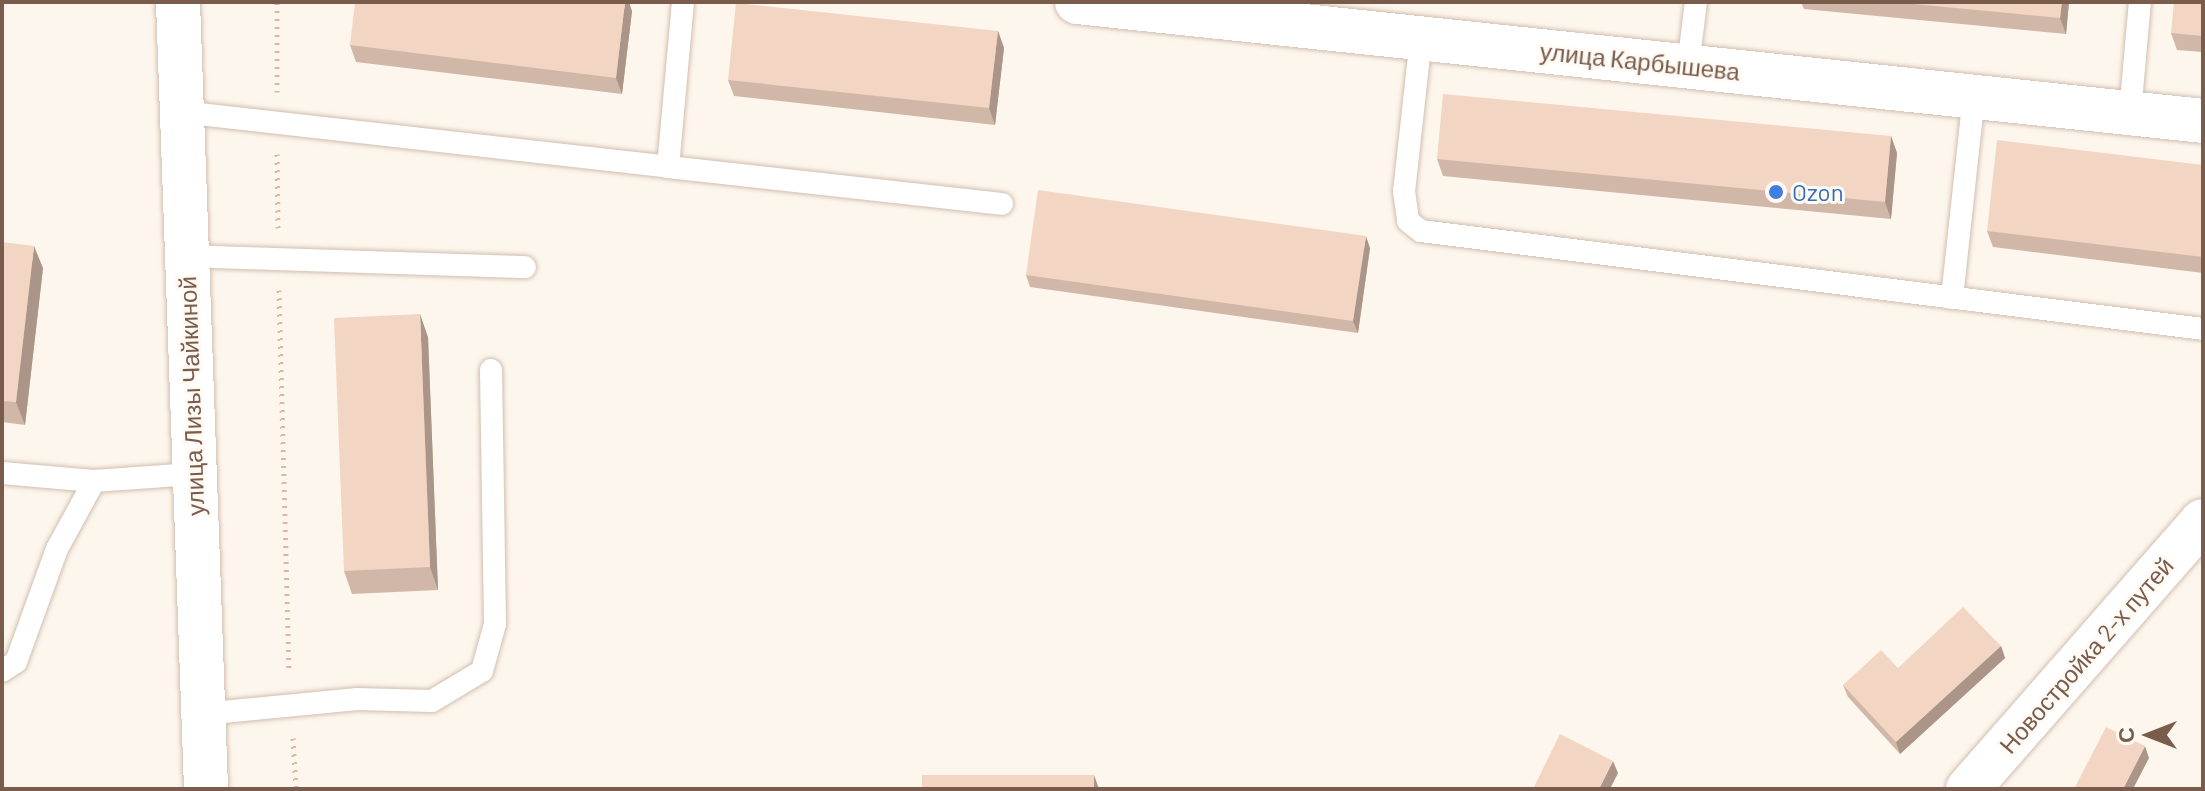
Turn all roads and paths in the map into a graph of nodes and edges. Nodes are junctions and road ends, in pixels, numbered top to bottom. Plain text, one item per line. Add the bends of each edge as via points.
1 (178, 2) edge
2 (277, 2) edge
3 (683, 2) edge
4 (1077, 2) edge
5 (1696, 2) edge
6 (2140, 2) edge
7 (1209, 9) edge
8 (1305, 14) edge
9 (1421, 38) junction
10 (1688, 66) junction
11 (1974, 96) junction
12 (181, 112) junction
13 (2130, 113) junction
14 (2203, 121) edge
15 (277, 123) junction
16 (668, 167) junction
17 (1002, 204) dead end
18 (186, 256) junction
19 (279, 259) junction
20 (525, 267) dead end
21 (1952, 298) junction
22 (2203, 329) edge
23 (491, 370) dead end
24 (2, 473) edge
25 (193, 474) junction
26 (94, 481) junction
27 (2203, 521) edge
28 (2, 671) edge
29 (291, 706) junction
30 (202, 714) junction
31 (206, 789) edge
32 (296, 789) edge
33 (1968, 789) edge

1 - 12 street, улица Лизы Чайкиной
2 - 15 path
3 - 16 lane
4 - 7 street, улица Карбышева
5 - 10 lane
6 - 13 lane
7 - 8 street, улица Карбышева
8 - 9 street, улица Карбышева
9 - 10 street, улица Карбышева
9 - 21 lane via 1404,191 1408,221 1421,231
10 - 11 street, улица Карбышева
11 - 13 street, улица Карбышева
11 - 21 lane
12 - 15 lane
12 - 18 street, улица Лизы Чайкиной
13 - 14 street, улица Карбышева
15 - 16 lane
15 - 19 path
16 - 17 lane
18 - 19 lane
18 - 25 street, улица Лизы Чайкиной
19 - 20 lane
19 - 29 path
21 - 22 lane
23 - 29 lane via 495,624 482,671 432,701 357,699
24 - 26 lane
25 - 26 lane
25 - 30 street, улица Лизы Чайкиной
26 - 28 lane via 57,549 16,662
27 - 33 street, Новостройка 2-х путей
29 - 30 lane
29 - 32 path
30 - 31 street, улица Лизы Чайкиной

